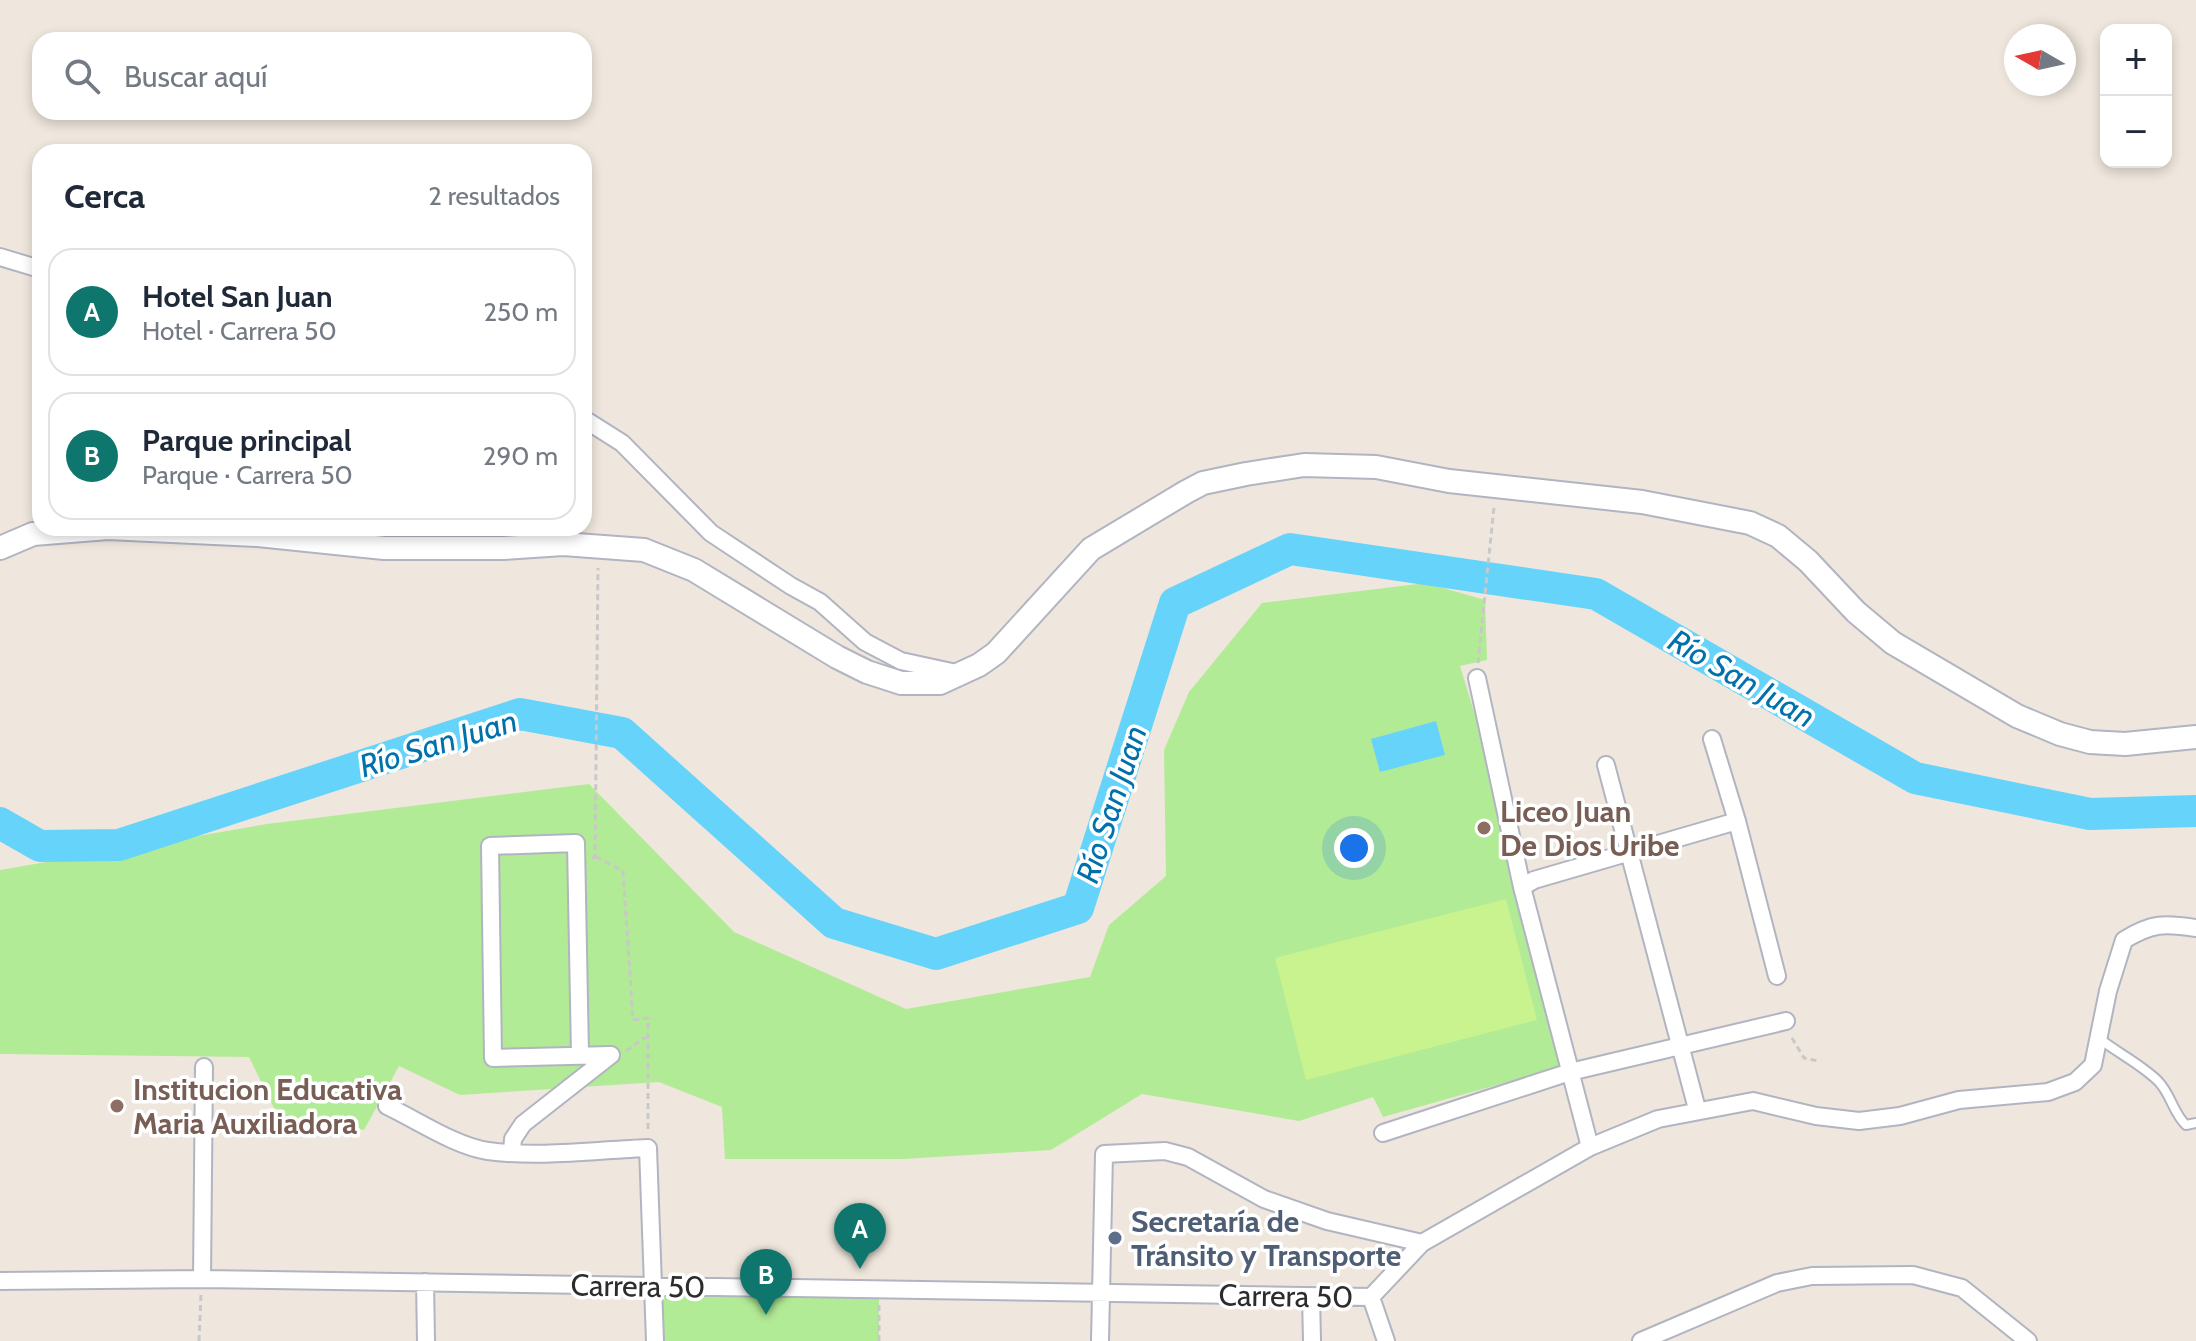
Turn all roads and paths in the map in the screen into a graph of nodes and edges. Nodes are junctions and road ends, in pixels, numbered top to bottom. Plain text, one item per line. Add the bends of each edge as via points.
1 (0, 257) edge
2 (32, 267) edge
3 (592, 424) edge
4 (1493, 513) dead end
5 (32, 534) edge
6 (268, 536) edge
7 (598, 547) junction
8 (0, 548) edge
9 (1480, 643) dead end
10 (961, 674) junction
11 (1477, 678) dead end
12 (2196, 737) edge
13 (1712, 739) dead end
14 (1606, 765) dead end
15 (1737, 821) junction
16 (1629, 852) junction
17 (595, 857) junction
18 (577, 860) junction
19 (1522, 887) junction
20 (2196, 928) edge
21 (1777, 976) dead end
22 (1786, 1021) dead end
23 (648, 1036) junction
24 (2099, 1038) junction
25 (1680, 1047) junction
26 (580, 1055) junction
27 (611, 1055) junction
28 (204, 1067) dead end
29 (1570, 1072) junction
30 (387, 1106) dead end
31 (1697, 1109) junction
32 (2196, 1123) edge
33 (1383, 1133) dead end
34 (1590, 1147) junction
35 (648, 1148) junction
36 (512, 1152) junction
37 (1422, 1243) junction
38 (202, 1279) junction
39 (0, 1281) edge
40 (425, 1282) junction
41 (653, 1286) junction
42 (879, 1289) junction
43 (1101, 1293) junction
44 (1311, 1296) junction
45 (1371, 1297) junction
46 (199, 1341) edge
47 (426, 1341) edge
48 (655, 1341) edge
49 (879, 1341) edge
50 (1100, 1341) edge
51 (1312, 1341) edge
52 (1386, 1341) edge
53 (1641, 1341) edge
54 (2028, 1341) edge

1 - 2 street
3 - 10 street via 622,443 711,533 820,602 865,642 901,661
4 - 9 path
5 - 8 main road
6 - 7 main road via 384,548
7 - 10 main road via 644,550 694,570 867,672 901,683 940,683
7 - 17 path
10 - 12 main road via 996,653 1091,549 1203,483 1304,465 1376,467 1449,481 1642,502 1750,523 1778,536 1808,561 1893,643 2017,716 2090,742
11 - 19 street
13 - 15 street
14 - 16 street
15 - 16 street
15 - 21 street
16 - 19 street
16 - 25 street
17 - 18 path
17 - 23 path via 623,871 633,1020 648,1018
18 - 26 street
18 - 26 street via 576,843 490,846 493,1058
19 - 29 street
20 - 24 street via 2147,926 2124,940
22 - 25 street
23 - 27 path
23 - 35 path
24 - 31 street via 2093,1065 2075,1082 2048,1092 1959,1100 1859,1121 1753,1101
24 - 32 lane via 2158,1081 2186,1125
25 - 29 street
25 - 31 street
26 - 27 street
27 - 36 street via 523,1124
28 - 38 street
29 - 33 street
29 - 34 street
30 - 36 street via 465,1145
31 - 34 street
34 - 37 street
35 - 36 street
35 - 41 street
37 - 43 street via 1327,1221 1264,1199 1188,1157 1165,1151 1104,1154
37 - 45 street
38 - 39 street, Carrera 50
38 - 40 street, Carrera 50
38 - 46 path
40 - 41 street, Carrera 50
40 - 47 street
41 - 42 street, Carrera 50
41 - 48 street
42 - 43 street, Carrera 50
42 - 49 path
43 - 44 street, Carrera 50
43 - 50 street
44 - 45 street, Carrera 50
44 - 51 street
45 - 52 street
53 - 54 street via 1777,1283 1812,1276 1913,1275 1962,1288

